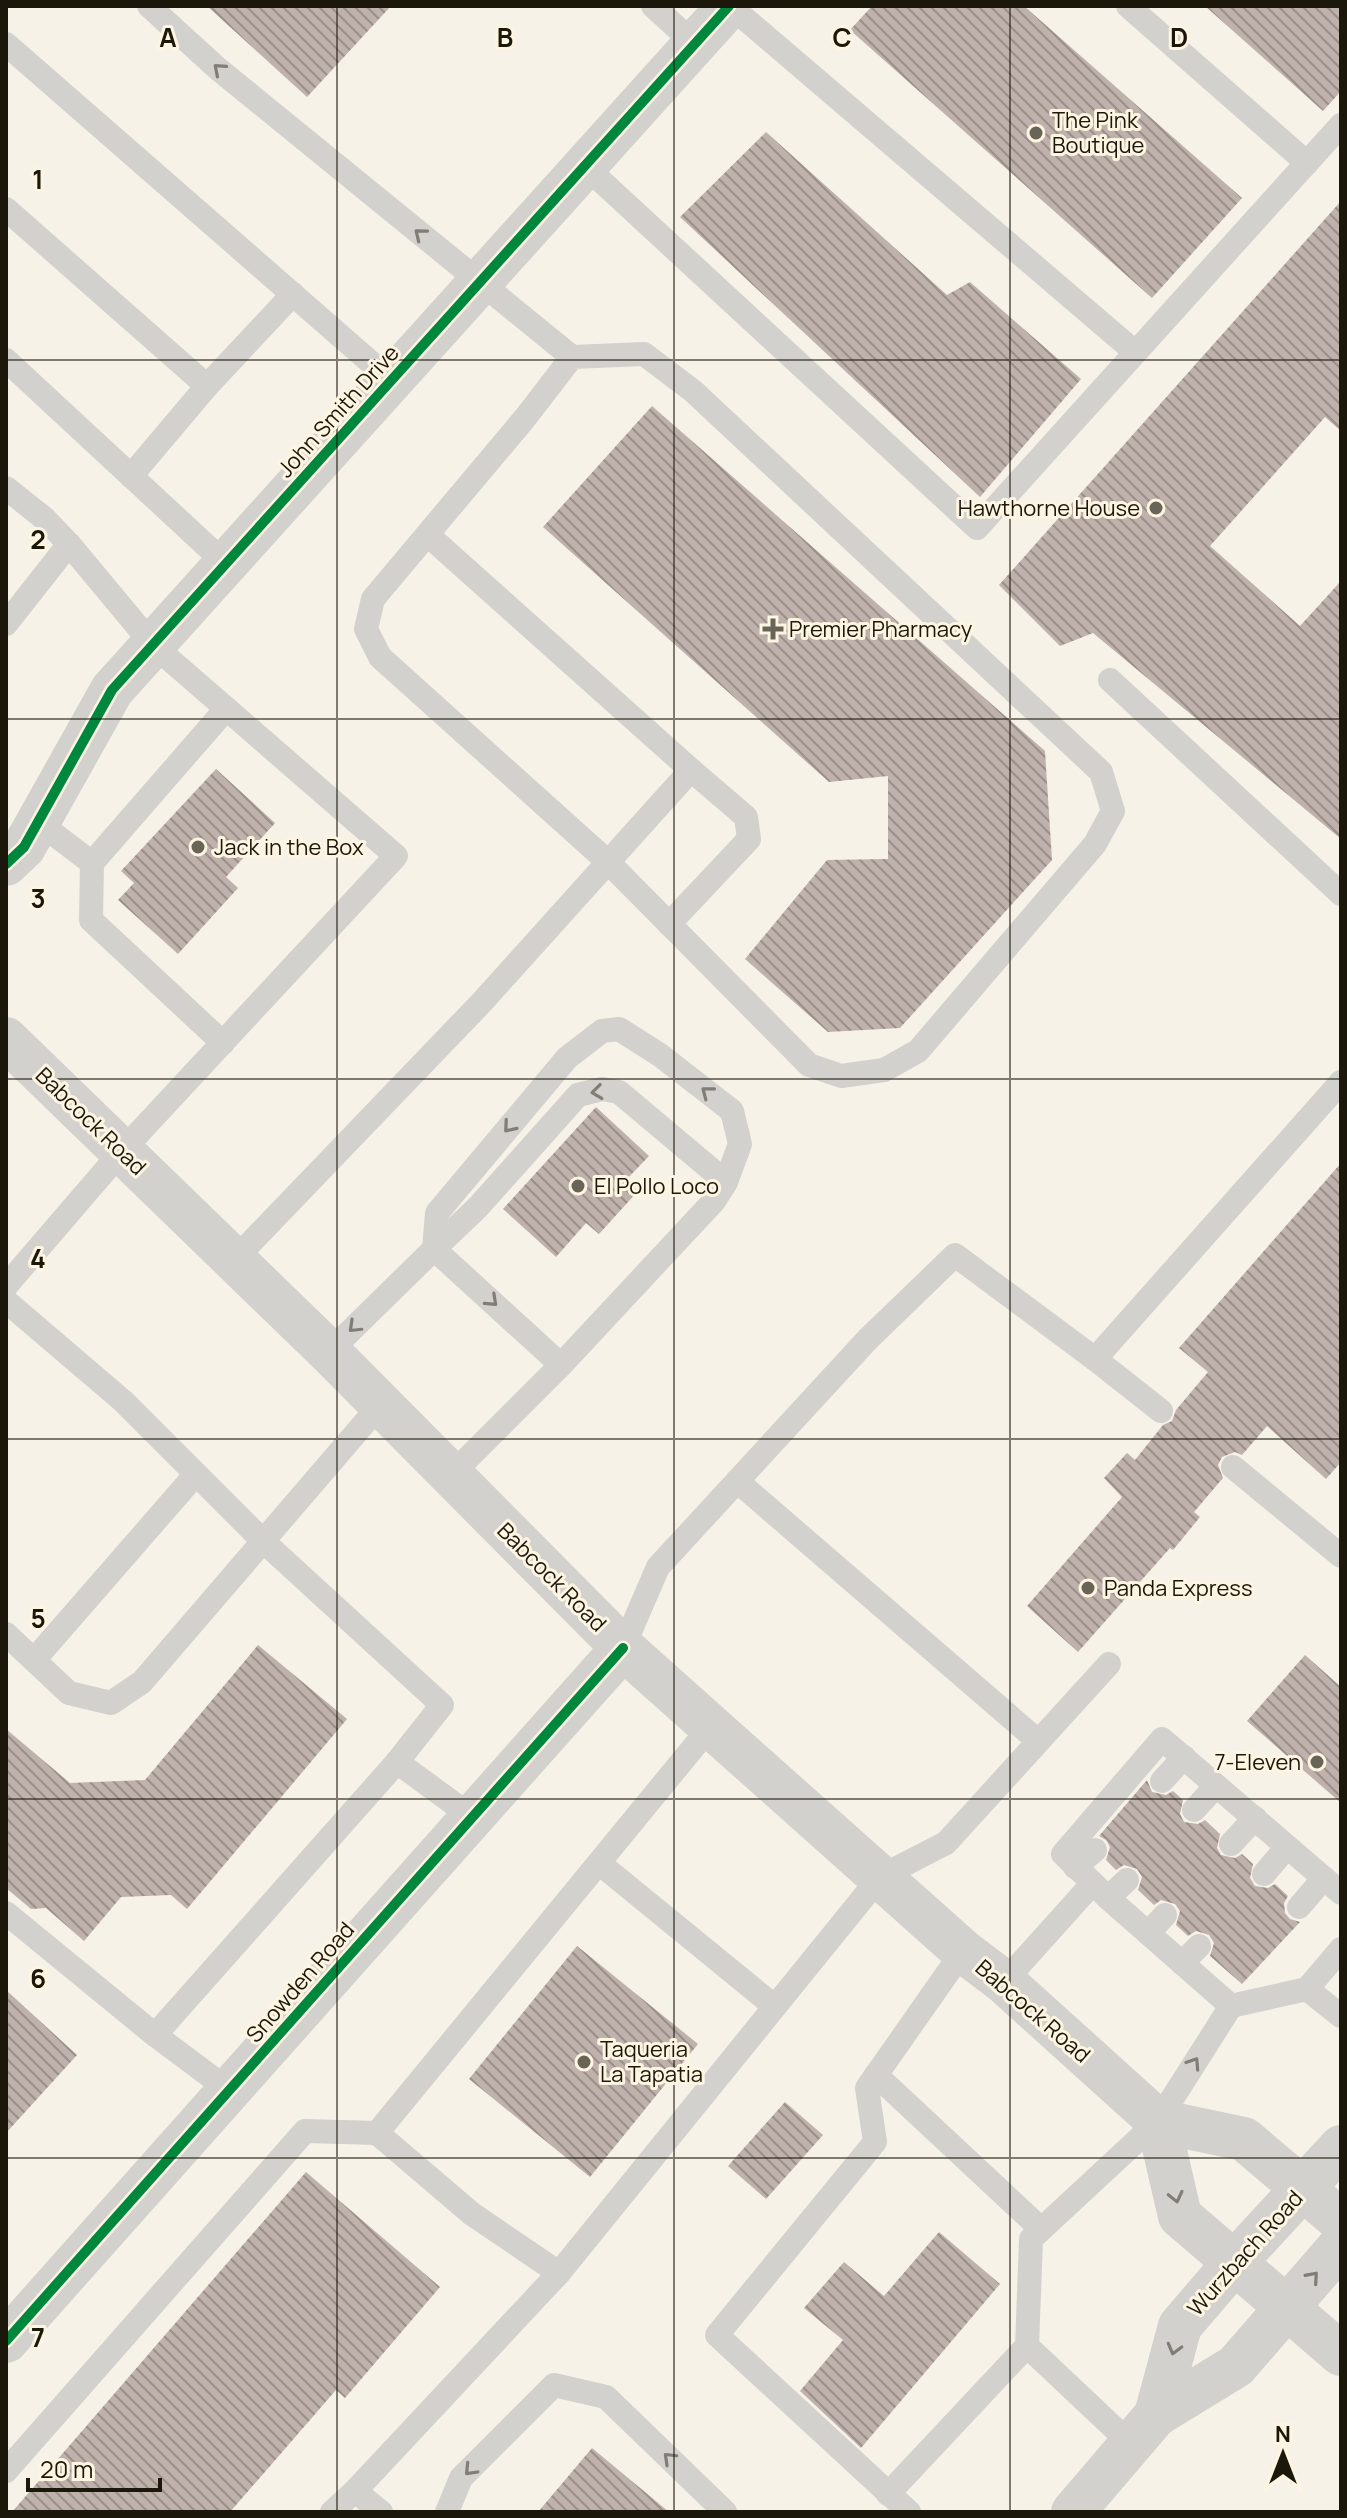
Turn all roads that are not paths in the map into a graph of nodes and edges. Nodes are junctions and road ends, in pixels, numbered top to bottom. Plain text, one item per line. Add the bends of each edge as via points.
1 (149, 6) edge
2 (653, 6) edge
3 (730, 6) edge
4 (1128, 6) edge
5 (6, 44) edge
6 (696, 45) junction
7 (1341, 125) edge
8 (1307, 163) junction
9 (586, 167) junction
10 (6, 209) edge
11 (481, 283) junction
12 (293, 294) junction
13 (1135, 352) junction
14 (572, 357) junction
15 (6, 360) edge
16 (392, 381) junction
17 (207, 386) junction
18 (131, 476) junction
19 (6, 488) edge
20 (6, 507) edge
21 (45, 519) junction
22 (429, 536) junction
23 (69, 544) junction
24 (226, 564) junction
25 (6, 624) edge
26 (153, 645) junction
27 (1110, 680) dead end
28 (226, 709) junction
29 (691, 770) junction
30 (38, 822) junction
31 (607, 861) junction
32 (92, 863) junction
33 (6, 864) edge
34 (1341, 894) edge
35 (669, 924) junction
36 (6, 1039) edge
37 (223, 1043) junction
38 (1341, 1082) edge
39 (122, 1151) junction
40 (726, 1182) junction
41 (434, 1249) junction
42 (234, 1260) junction
43 (6, 1286) edge
44 (6, 1301) edge
45 (329, 1352) junction
46 (1095, 1359) junction
47 (561, 1365) junction
48 (380, 1405) junction
49 (1161, 1411) dead end
50 (1233, 1467) dead end
51 (196, 1474) junction
52 (450, 1476) junction
53 (737, 1481) junction
54 (263, 1541) junction
55 (1341, 1556) edge
56 (6, 1634) edge
57 (623, 1648) junction
58 (34, 1660) junction
59 (1109, 1664) dead end
60 (711, 1726) junction
61 (1038, 1741) junction
62 (1184, 1757) junction
63 (397, 1762) junction
64 (1162, 1781) dead end
65 (1216, 1786) junction
66 (1194, 1810) dead end
67 (472, 1817) junction
68 (1255, 1818) junction
69 (1231, 1844) dead end
70 (1287, 1847) junction
71 (1095, 1850) dead end
72 (599, 1863) junction
73 (1264, 1874) dead end
74 (880, 1877) junction
75 (1127, 1880) dead end
76 (1092, 1883) junction
77 (1333, 1885) edge
78 (1299, 1907) dead end
79 (6, 1913) edge
80 (1165, 1915) dead end
81 (1148, 1933) junction
82 (1341, 1949) edge
83 (963, 1951) junction
84 (1004, 1982) junction
85 (1307, 1989) junction
86 (1229, 1993) junction
87 (774, 2006) junction
88 (1341, 2016) edge
89 (155, 2035) junction
90 (876, 2075) junction
91 (230, 2091) junction
92 (1158, 2121) junction
93 (377, 2133) junction
94 (1341, 2147) edge
95 (1303, 2188) junction
96 (1341, 2221) edge
97 (1041, 2229) junction
98 (1341, 2245) edge
99 (1234, 2263) junction
100 (559, 2273) junction
101 (1285, 2309) junction
102 (6, 2341) edge
103 (1027, 2346) junction
104 (1341, 2354) edge
105 (1144, 2430) junction
106 (6, 2471) edge
107 (355, 2491) junction
108 (888, 2494) junction
109 (332, 2512) edge
110 (381, 2512) edge
111 (447, 2512) edge
112 (725, 2512) edge
113 (909, 2512) edge
114 (1073, 2512) edge

11 -> 1 lane via 217,68
2 - 6 lane
3 - 6 main road, John Smith Drive
3 - 13 lane
4 - 8 lane
5 - 12 lane
6 - 9 main road, John Smith Drive
7 - 8 lane
8 - 13 lane
9 - 11 main road, John Smith Drive
9 - 13 lane via 977,528
10 - 17 lane
11 - 14 lane
11 - 16 main road, John Smith Drive
12 - 16 lane
12 - 17 lane
14 - 22 lane
14 - 35 lane via 644,354 693,391 1101,772 1113,811 1095,844 918,1051 884,1070 841,1076 809,1065
15 - 18 lane
16 - 24 main road, John Smith Drive
17 - 18 lane
18 - 24 lane
19 - 21 lane
20 - 21 lane via 16,515
21 - 23 lane
22 - 29 lane
22 - 31 lane via 373,599 366,629 380,657
23 - 25 lane
23 - 26 lane
24 - 26 main road, John Smith Drive
26 - 28 lane
26 - 30 main road, John Smith Drive via 112,690
27 - 34 lane
28 - 32 lane
28 - 37 lane via 396,856
29 - 31 lane
29 - 35 lane via 746,817 749,839
30 - 32 lane
30 - 33 main road, John Smith Drive via 24,847
31 - 35 lane
31 - 42 lane via 482,1002
32 - 37 lane via 91,920
36 - 39 main road, Babcock Road
37 - 39 lane
38 - 46 lane
39 - 42 main road, Babcock Road
39 - 43 lane
40 -> 41 lane via 619,1092 602,1089 578,1095
40 -> 41 lane via 740,1144 732,1111 619,1029 602,1031 567,1058 437,1213
40 - 47 lane
41 -> 45 lane
41 -> 47 lane
42 - 45 main road, Babcock Road
44 - 51 lane via 123,1401
45 - 48 main road, Babcock Road
46 - 49 lane
46 - 53 lane via 955,1255 868,1339
47 - 52 lane
48 - 52 main road, Babcock Road
48 - 54 lane
50 - 55 lane
51 - 54 lane
51 - 58 lane
52 - 57 main road, Babcock Road
53 - 57 lane via 658,1567
53 - 61 lane
54 - 58 lane via 142,1682 111,1703 69,1693
54 - 63 lane via 442,1705
56 - 58 lane
57 - 60 main road, Babcock Road
57 - 67 main road, Snowden Road
59 - 61 lane
60 - 72 lane
60 - 74 main road, Babcock Road
61 - 74 lane via 946,1843
62 - 64 lane
62 - 65 lane
62 - 76 lane via 1162,1739 1063,1854
63 - 67 lane
63 - 89 lane
65 - 66 lane
65 - 68 lane
67 - 91 main road, Snowden Road
68 - 69 lane
68 - 70 lane
70 - 73 lane
70 - 77 lane
71 - 76 lane
72 - 87 lane
72 - 93 lane
74 - 83 main road, Babcock Road
74 - 87 lane
75 - 76 lane
76 - 81 lane
76 - 84 lane
77 - 78 lane
79 - 89 lane
80 - 81 lane
81 - 86 lane via 1191,1954
82 - 85 lane
83 - 84 main road, Babcock Road
83 - 90 lane
84 - 92 main road, Babcock Road
85 - 86 lane
85 - 88 lane
92 -> 86 lane
87 - 100 lane
89 - 91 lane
90 - 97 lane
90 - 108 lane via 867,2088 875,2142 717,2335
91 - 102 main road, Snowden Road
92 - 95 main road via 1244,2139
92 - 97 lane
92 -> 99 main road via 1180,2216
93 - 100 lane via 472,2214
93 - 106 lane via 305,2131
94 - 95 main road, Wurzbach Road
95 - 96 main road
95 - 99 main road, Wurzbach Road
97 - 103 lane via 1031,2239
101 -> 98 main road, Wurzbach Road
99 - 101 main road
99 -> 105 main road, Wurzbach Road via 1180,2326
100 - 107 lane
101 - 104 main road
101 - 105 main road, Wurzbach Road via 1236,2366
103 - 105 lane
103 - 108 lane
105 - 114 main road, Wurzbach Road
107 - 109 lane
107 - 110 lane
108 - 113 lane
112 -> 111 lane via 606,2397 554,2385 461,2478

